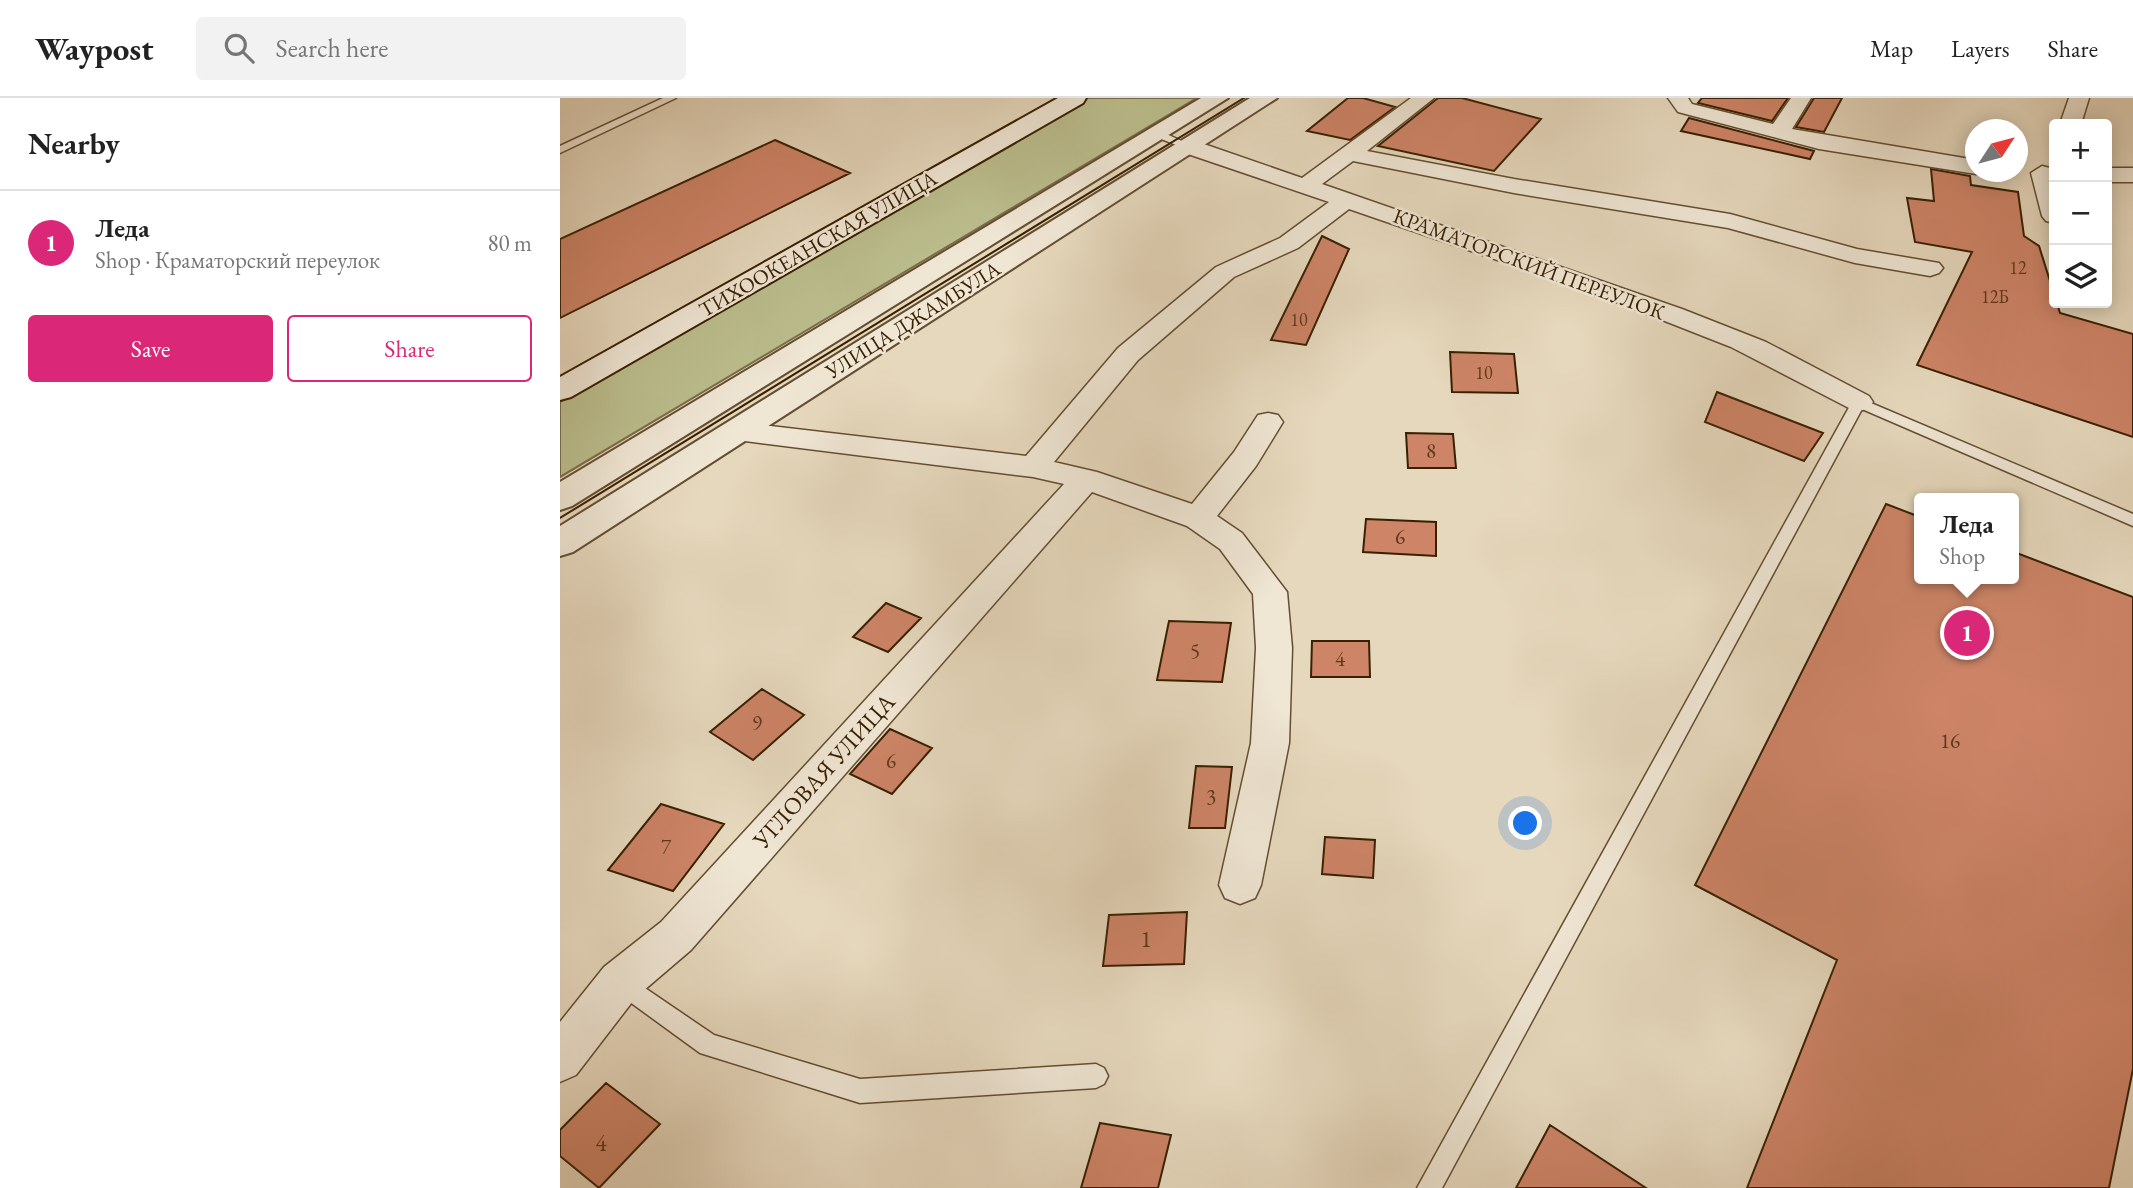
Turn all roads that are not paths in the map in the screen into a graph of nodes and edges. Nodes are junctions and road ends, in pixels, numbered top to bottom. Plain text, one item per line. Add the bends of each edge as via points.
1 (671, 98) edge
2 (1075, 98) edge
3 (1217, 98) edge
4 (1266, 98) edge
5 (1424, 98) edge
6 (1801, 98) edge
7 (2079, 98) edge
8 (1677, 99) edge
9 (2073, 119) edge
10 (1778, 132) junction
11 (1158, 134) junction
12 (1190, 147) junction
13 (560, 150) edge
14 (1350, 154) junction
15 (1965, 165) edge
16 (2028, 172) edge
17 (2048, 174) edge
18 (2112, 175) edge
19 (2133, 175) edge
20 (1304, 187) junction
21 (1345, 201) junction
22 (1930, 268) dead end
23 (560, 390) edge
24 (1859, 402) junction
25 (1268, 422) dead end
26 (737, 431) junction
27 (1032, 467) junction
28 (1086, 480) junction
29 (560, 499) edge
30 (1198, 518) junction
31 (2133, 520) edge
32 (560, 543) edge
33 (1240, 885) dead end
34 (620, 982) junction
35 (560, 1059) edge
36 (1096, 1076) dead end
37 (1429, 1188) edge

1 - 13 lane
2 - 23 street, ТИХООКЕАНСКАЯ УЛИЦА
3 - 11 street, УЛИЦА ДЖАМБУЛА
4 - 12 street, УЛИЦА ДЖАМБУЛА
5 - 14 street
6 - 10 street
7 - 9 street
8 - 10 street via 1685,108
10 - 15 street
11 - 12 lane
11 - 29 street, УЛИЦА ДЖАМБУЛА
12 - 20 street, КРАМАТОРСКИЙ ПЕРЕУЛОК
12 - 26 street, УЛИЦА ДЖАМБУЛА
14 - 20 street
14 - 22 street via 1730,221 1855,256
16 - 17 street
18 - 19 street
20 - 21 street, КРАМАТОРСКИЙ ПЕРЕУЛОК
21 - 24 street, КРАМАТОРСКИЙ ПЕРЕУЛОК via 1439,229 1743,342
21 - 27 street via 1289,243 1225,272 1196,296 1128,354
24 - 31 lane
24 - 37 lane
25 - 30 street
26 - 27 street
26 - 32 street, УЛИЦА ДЖАМБУЛА
27 - 28 street
28 - 30 street
28 - 34 street, УГЛОВАЯ УЛИЦА via 676,936
30 - 33 street via 1231,541 1270,592 1274,648 1270,743
34 - 35 street, УГЛОВАЯ УЛИЦА
34 - 36 lane via 708,1045 860,1091

